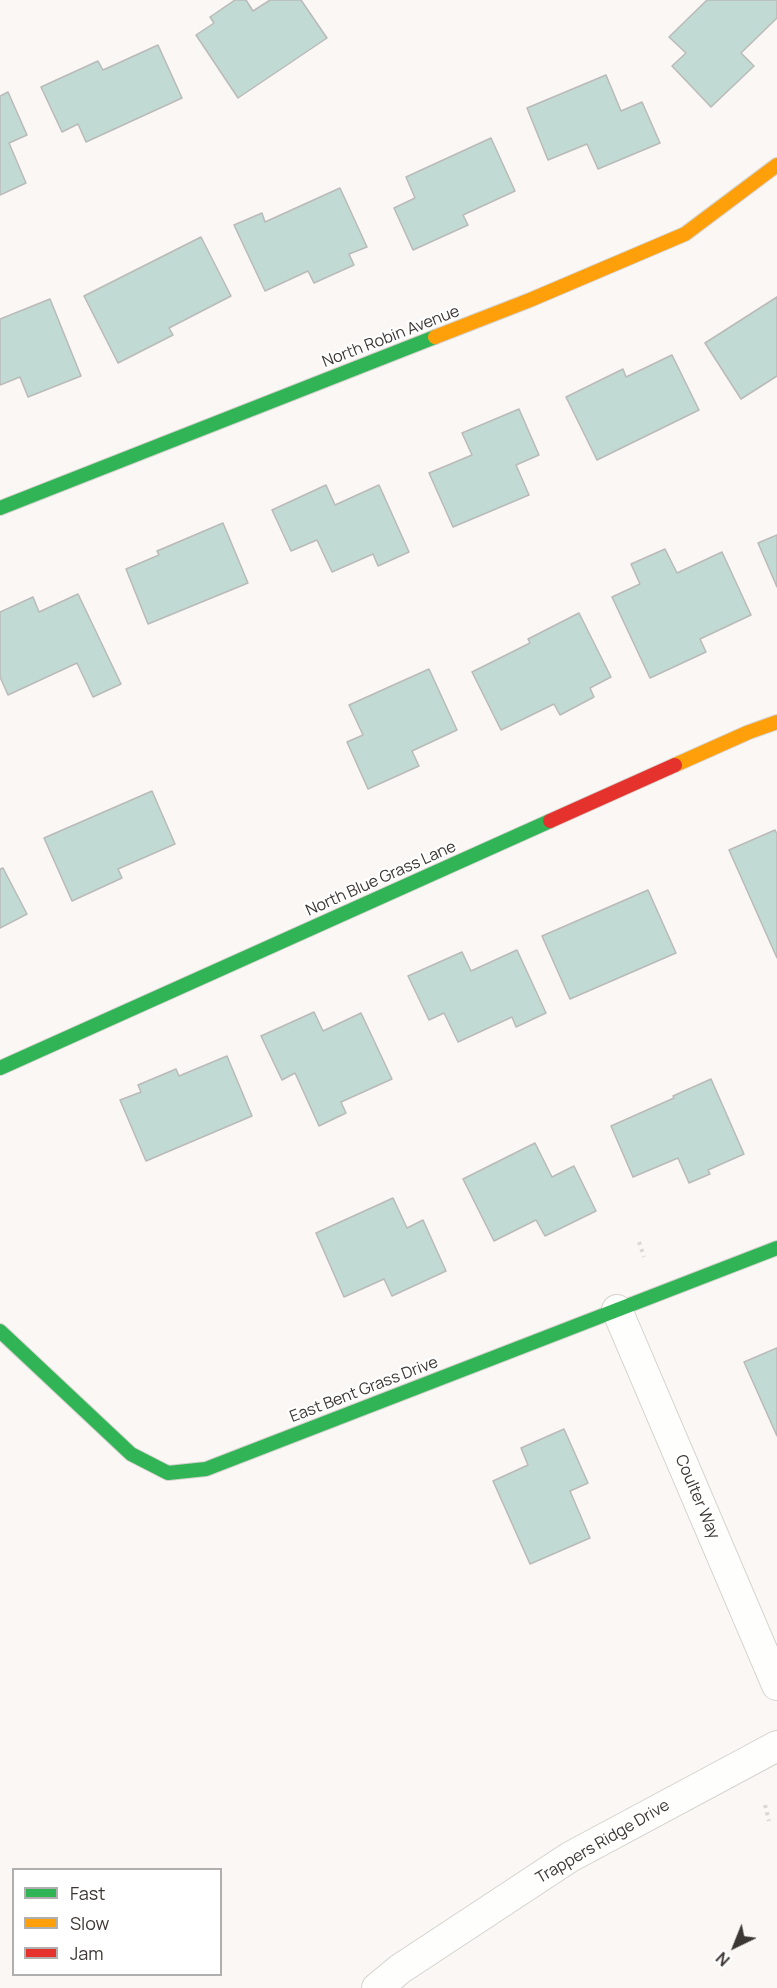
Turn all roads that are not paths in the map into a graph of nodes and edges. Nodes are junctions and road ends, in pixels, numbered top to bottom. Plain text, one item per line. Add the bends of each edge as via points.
1 (777, 165) edge
2 (0, 508) edge
3 (777, 722) edge
4 (0, 1068) edge
5 (777, 1248) edge
6 (617, 1310) junction
7 (0, 1331) edge
8 (777, 1685) edge
9 (777, 1746) edge
10 (377, 1988) edge

1 - 2 street, North Robin Avenue via 685,234 530,300
3 - 4 street, North Blue Grass Lane
5 - 6 street, East Bent Grass Drive
6 - 7 street, East Bent Grass Drive via 206,1469 168,1473 131,1454
6 - 8 street, Coulter Way
9 - 10 street, Trappers Ridge Drive via 570,1857

